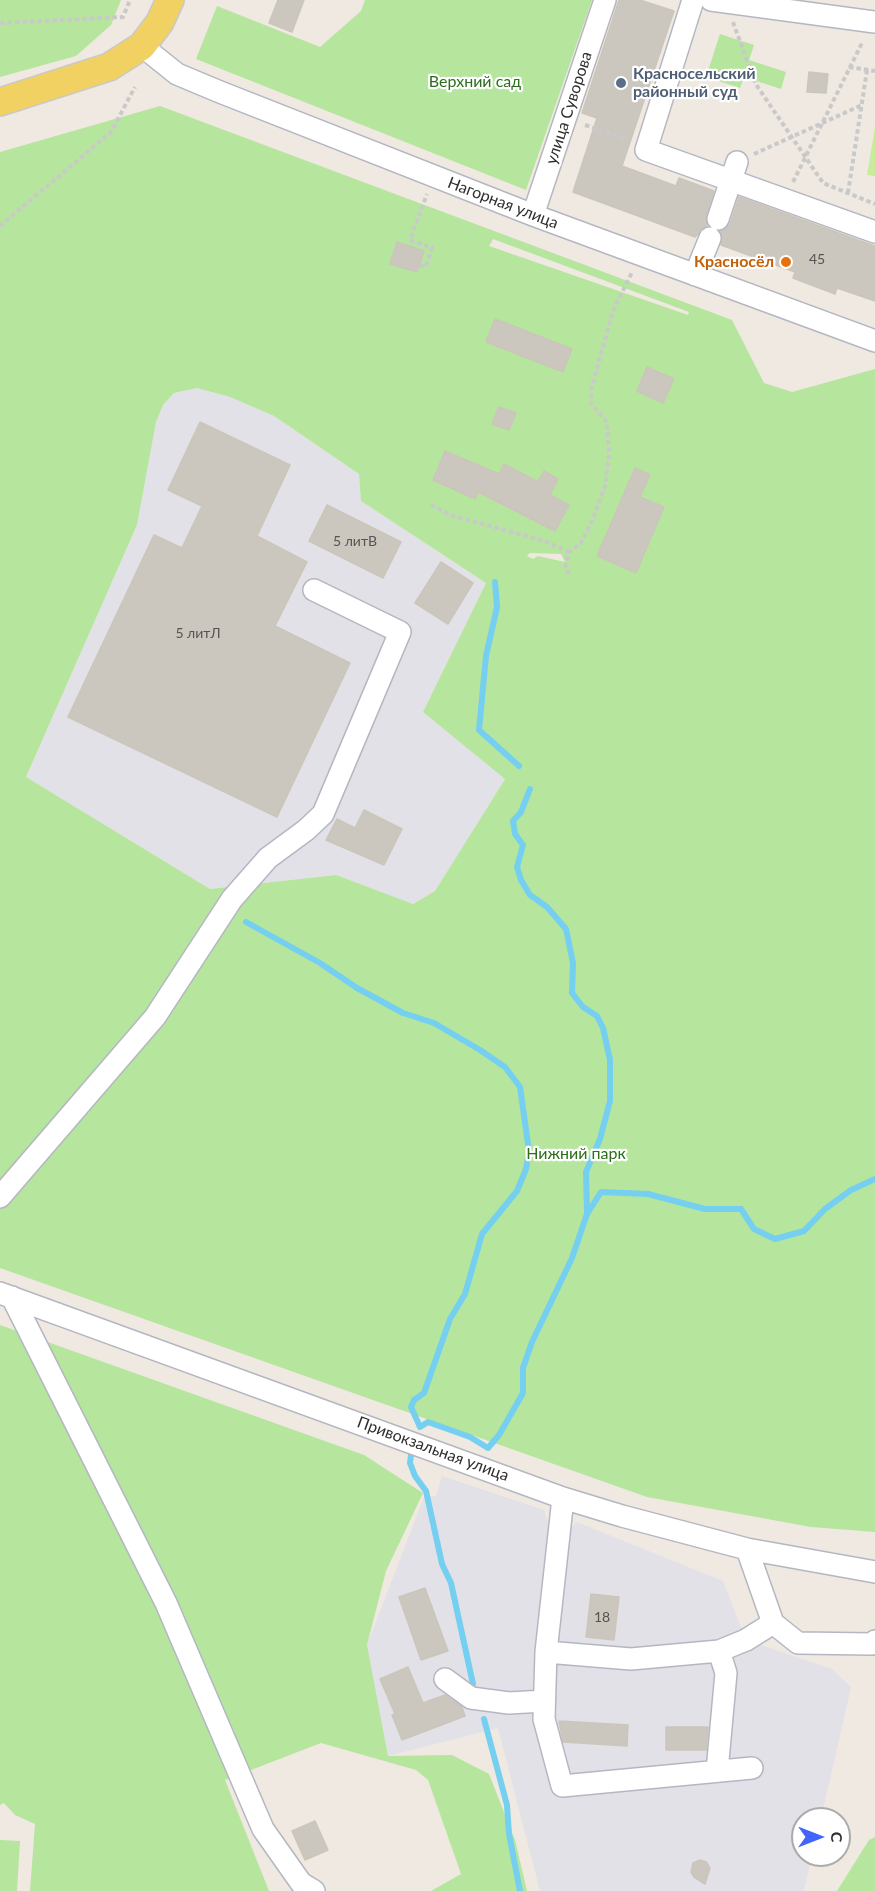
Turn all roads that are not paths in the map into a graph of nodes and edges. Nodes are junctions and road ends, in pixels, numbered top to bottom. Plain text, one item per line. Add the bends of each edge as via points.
1 (170, 0) edge
2 (605, 0) edge
3 (693, 0) edge
4 (711, 0) edge
5 (790, 5) edge
6 (870, 29) edge
7 (142, 46) junction
8 (0, 102) edge
9 (735, 171) junction
10 (533, 215) junction
11 (875, 232) edge
12 (695, 275) junction
13 (875, 341) edge
14 (314, 590) dead end
15 (0, 1197) edge
16 (6, 1295) edge
17 (563, 1498) junction
18 (747, 1549) junction
19 (875, 1572) edge
20 (773, 1623) junction
21 (875, 1641) edge
22 (719, 1651) junction
23 (546, 1652) junction
24 (445, 1679) dead end
25 (544, 1701) junction
26 (752, 1768) dead end
27 (717, 1771) junction
28 (314, 1891) edge

1 - 7 main road
2 - 10 street, улица Суворова
3 - 9 street via 646,150
4 - 5 street
5 - 6 street
7 - 8 main road via 109,67
7 - 10 street, Нагорная улица via 177,74
9 - 11 street
9 - 12 street
10 - 12 street, Нагорная улица
12 - 13 street, Нагорная улица
14 - 15 street via 400,632 323,814 268,858 232,899 155,1017
16 - 17 street, Привокзальная улица
16 - 28 street via 166,1603 263,1829 301,1883
17 - 18 street, Привокзальная улица
17 - 23 street
18 - 19 street, Привокзальная улица
18 - 20 street
20 - 21 street via 798,1643
20 - 22 street
22 - 23 street via 631,1659
22 - 27 street via 726,1673
23 - 25 street
24 - 25 street via 471,1698 509,1703
25 - 27 street via 544,1719 562,1786
26 - 27 street

